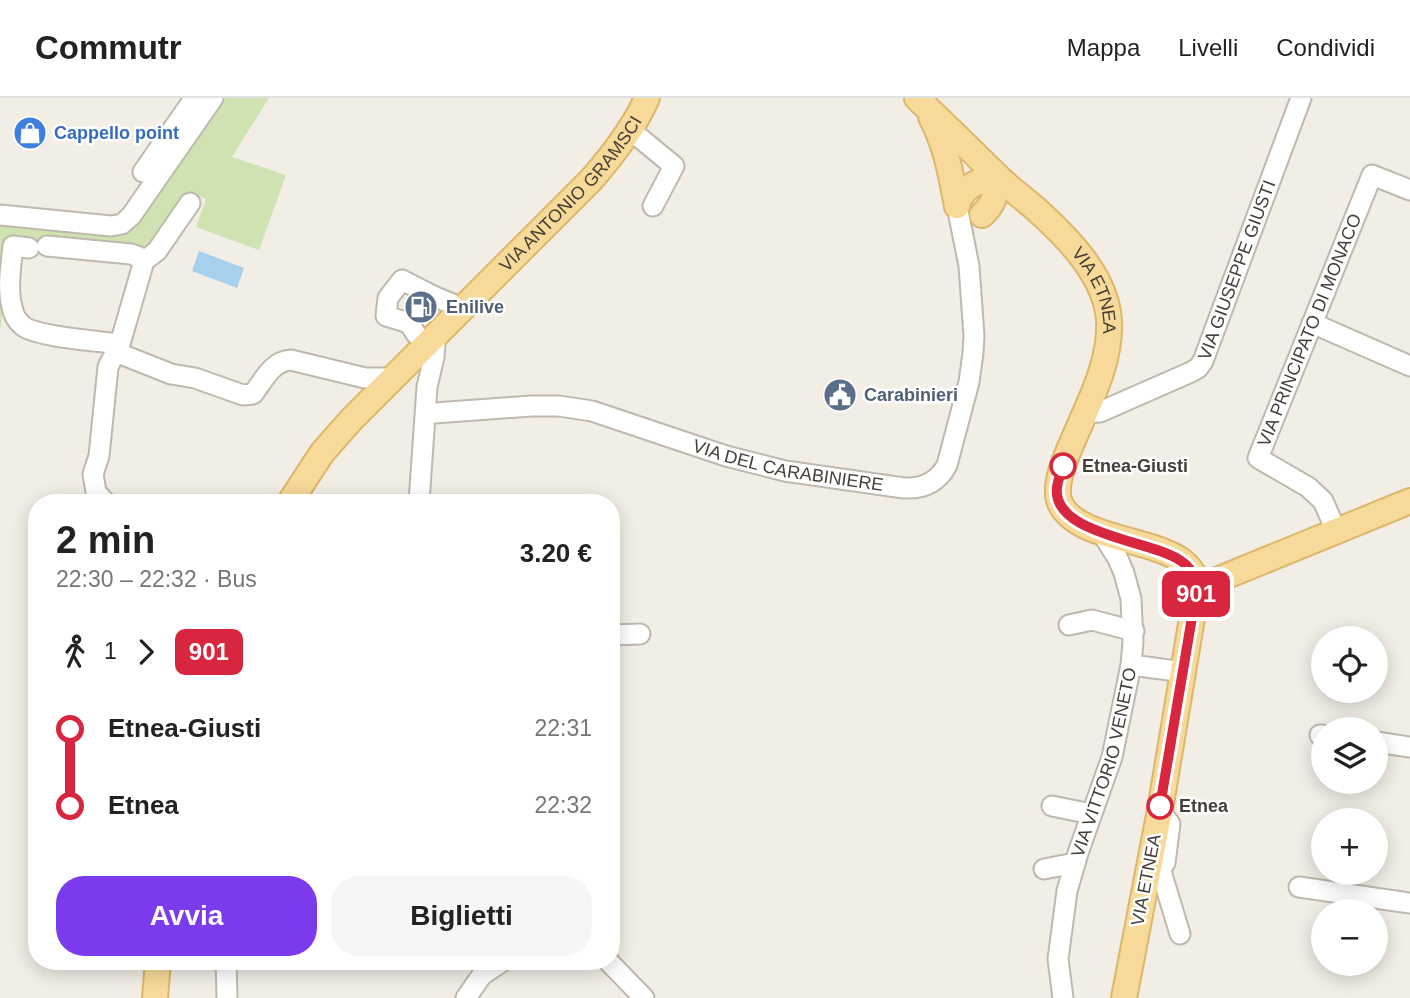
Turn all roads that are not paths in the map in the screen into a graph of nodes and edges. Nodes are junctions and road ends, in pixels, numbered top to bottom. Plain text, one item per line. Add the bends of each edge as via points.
1 (192, 98) edge
2 (213, 98) edge
3 (647, 98) edge
4 (1301, 98) edge
5 (921, 101) edge
6 (629, 129) junction
7 (143, 172) dead end
8 (997, 176) junction
9 (1410, 190) edge
10 (190, 203) dead end
11 (653, 206) dead end
12 (957, 206) junction
13 (986, 211) junction
14 (1039, 212) junction
15 (0, 215) edge
16 (144, 261) junction
17 (969, 266) junction
18 (433, 296) junction
19 (462, 308) junction
20 (409, 323) junction
21 (1312, 323) junction
22 (427, 342) junction
23 (120, 348) junction
24 (1410, 366) edge
25 (392, 378) junction
26 (426, 412) junction
27 (1085, 413) junction
28 (98, 494) edge
29 (295, 494) edge
30 (420, 494) edge
31 (1410, 501) edge
32 (1336, 530) junction
33 (1102, 533) junction
34 (1145, 545) junction
35 (1230, 571) junction
36 (1198, 582) junction
37 (1069, 625) dead end
38 (1134, 631) junction
39 (640, 634) dead end
40 (620, 635) edge
41 (1131, 664) junction
42 (1184, 672) junction
43 (1388, 744) edge
44 (1410, 747) edge
45 (1052, 806) dead end
46 (1091, 814) junction
47 (1075, 863) junction
48 (1158, 866) junction
49 (1044, 869) dead end
50 (1299, 887) dead end
51 (1410, 903) edge
52 (1181, 934) dead end
53 (157, 970) edge
54 (226, 970) edge
55 (490, 970) edge
56 (617, 970) edge
57 (155, 998) edge
58 (227, 998) edge
59 (466, 998) edge
60 (644, 998) edge
61 (1063, 998) edge
62 (1124, 998) edge

1 - 7 street
2 - 15 street via 122,224
3 - 6 main road, VIA ANTONIO GRAMSCI
4 - 27 street, VIA GIUSEPPE GIUSTI via 1203,361 1191,372 1100,412
5 - 8 main road, VIA ETNEA
5 - 12 main road via 942,138
6 - 11 street via 674,166
6 - 19 main road, VIA ANTONIO GRAMSCI via 591,180
8 - 12 main road via 967,188
8 - 13 main road via 995,197
8 - 14 main road, VIA ETNEA
9 - 21 street, VIA PRINCIPATO DI MONACO via 1372,175
10 - 16 street via 157,251
12 - 17 street
13 - 14 main road via 1010,204
13 - 17 street via 974,225
14 - 27 main road, VIA ETNEA via 1074,248 1105,299 1107,347
16 - 23 street
16 - 23 street via 131,254 13,246 11,306 21,325 38,333
17 - 26 street, VIA DEL CARABINIERE via 974,336 969,383 947,465 934,481 920,487 785,471 592,411 531,405
18 - 19 street
18 - 20 street
18 - 20 street via 402,280 388,298 386,316
19 - 22 main road, VIA ANTONIO GRAMSCI
20 - 22 street
21 - 24 street
21 - 32 street, VIA PRINCIPATO DI MONACO via 1258,458 1308,487 1323,501
22 - 25 main road, VIA ANTONIO GRAMSCI
22 - 26 street via 435,345
23 - 25 street via 123,355 158,369 243,396 253,394 281,360 365,378
23 - 28 street via 108,367 93,474
25 - 29 main road, VIA ANTONIO GRAMSCI via 323,453
26 - 30 street
27 - 33 main road, VIA ETNEA via 1063,466 1058,497 1068,515
31 - 32 main road
32 - 35 main road
33 - 34 main road, VIA ETNEA
33 - 38 street, VIA VITTORIO VENETO via 1124,573
34 - 35 main road via 1177,550 1207,566
34 - 36 main road, VIA ETNEA via 1183,562
35 - 36 main road via 1207,574
36 - 42 main road, VIA ETNEA
37 - 38 street via 1092,620
38 - 41 street, VIA VITTORIO VENETO
39 - 40 street
41 - 42 street
41 - 46 street, VIA VITTORIO VENETO via 1112,757
42 - 48 main road, VIA ETNEA
43 - 44 street
45 - 46 street
46 - 47 street, VIA VITTORIO VENETO
47 - 49 street
47 - 61 street, VIA VITTORIO VENETO via 1058,959
48 - 52 street
48 - 62 main road, VIA ETNEA
50 - 51 street
53 - 57 main road
54 - 58 street
55 - 59 street
56 - 60 street

